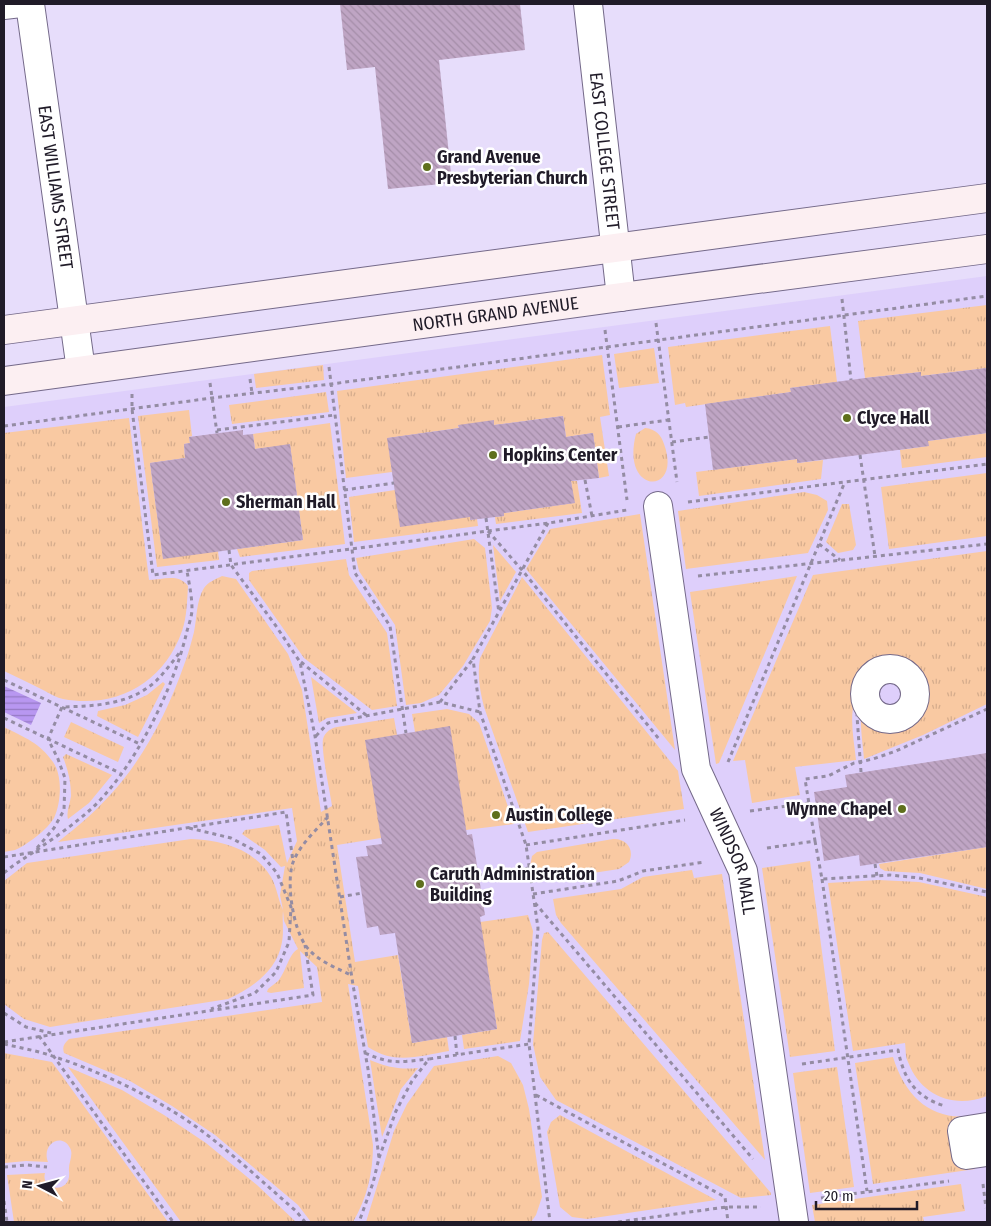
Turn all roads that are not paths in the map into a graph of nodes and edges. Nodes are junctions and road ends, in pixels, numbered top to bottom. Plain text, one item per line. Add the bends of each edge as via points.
1 (588, 4) edge
2 (30, 5) edge
3 (4, 10) edge
4 (987, 198) edge
5 (615, 248) junction
6 (987, 249) edge
7 (621, 296) junction
8 (73, 321) junction
9 (4, 330) edge
10 (81, 370) junction
11 (4, 381) edge
12 (669, 504) road end
13 (987, 1128) edge
14 (985, 1164) edge
15 (794, 1222) edge

1 - 5 street, EAST COLLEGE STREET
2 - 3 lane
2 - 8 street, EAST WILLIAMS STREET
4 - 5 main road
5 - 7 street, EAST COLLEGE STREET
5 - 8 main road
6 - 7 main road, NORTH GRAND AVENUE
7 - 10 main road, NORTH GRAND AVENUE
8 - 9 main road
8 - 10 street, EAST WILLIAMS STREET
10 - 11 main road, NORTH GRAND AVENUE
12 - 15 street, WINDSOR MALL via 668,579 696,769 743,871
13 - 14 street via 962,1131 966,1155

